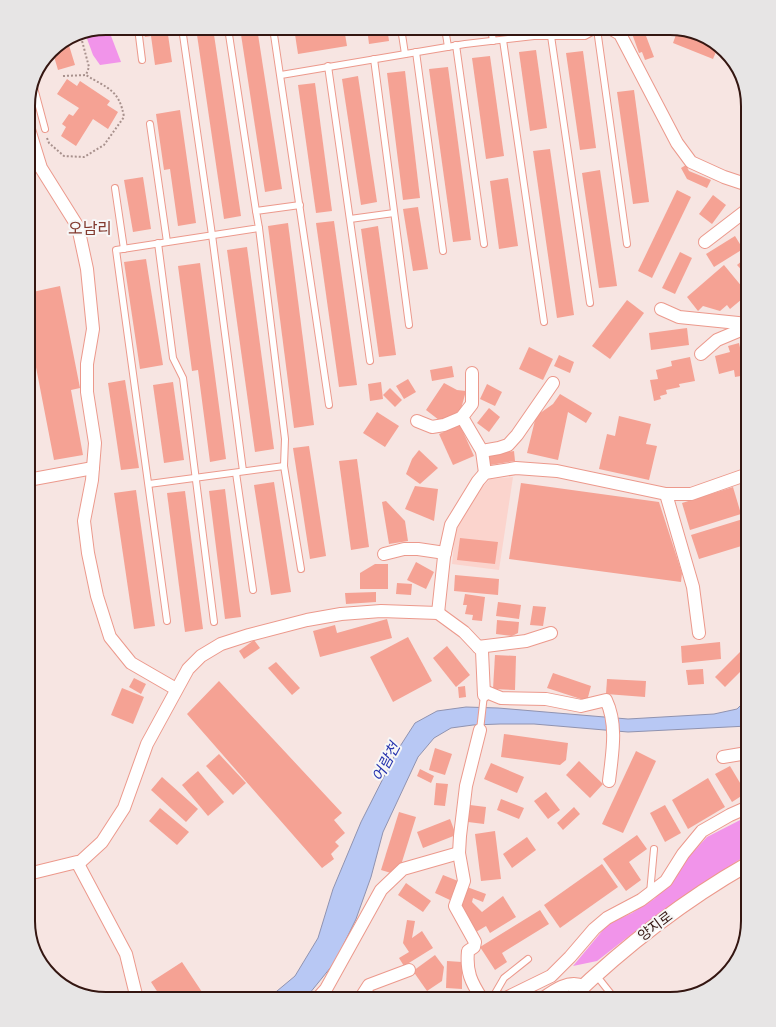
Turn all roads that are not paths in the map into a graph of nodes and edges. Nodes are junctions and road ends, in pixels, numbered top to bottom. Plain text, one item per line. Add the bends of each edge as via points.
1 (139, 35) edge
2 (183, 35) edge
3 (229, 35) edge
4 (274, 35) edge
5 (402, 35) edge
6 (446, 35) edge
7 (492, 35) edge
8 (587, 35) edge
9 (599, 35) edge
10 (621, 35) edge
11 (551, 36) junction
12 (503, 40) junction
13 (493, 41) junction
14 (456, 45) junction
15 (448, 47) junction
16 (416, 52) junction
17 (405, 54) junction
18 (374, 59) junction
19 (142, 60) dead end
20 (328, 66) junction
21 (281, 75) junction
22 (36, 97) edge
23 (150, 124) dead end
24 (45, 129) road end
25 (35, 149) edge
26 (741, 183) edge
27 (115, 188) dead end
28 (300, 205) junction
29 (256, 211) junction
30 (394, 213) junction
31 (741, 214) edge
32 (350, 219) junction
33 (259, 228) junction
34 (212, 235) junction
35 (166, 242) junction
36 (705, 242) dead end
37 (158, 243) junction
38 (484, 244) dead end
39 (627, 244) dead end
40 (124, 248) junction
41 (443, 251) dead end
42 (590, 303) dead end
43 (661, 309) dead end
44 (544, 322) dead end
45 (741, 324) edge
46 (409, 325) dead end
47 (741, 328) edge
48 (701, 354) dead end
49 (370, 361) dead end
50 (472, 372) dead end
51 (553, 383) dead end
52 (329, 406) dead end
53 (463, 417) junction
54 (417, 421) dead end
55 (482, 451) junction
56 (284, 466) junction
57 (93, 468) junction
58 (243, 471) junction
59 (236, 472) junction
60 (485, 473) junction
61 (741, 476) edge
62 (195, 478) junction
63 (35, 479) edge
64 (149, 484) junction
65 (666, 494) junction
66 (445, 553) junction
67 (384, 554) dead end
68 (301, 569) dead end
69 (253, 590) dead end
70 (438, 613) junction
71 (167, 621) dead end
72 (214, 622) dead end
73 (551, 633) dead end
74 (699, 633) dead end
75 (478, 647) junction
76 (176, 689) junction
77 (484, 693) junction
78 (480, 730) joint
79 (741, 754) edge
80 (723, 757) dead end
81 (609, 781) dead end
82 (741, 810) edge
83 (654, 849) dead end
84 (459, 853) junction
85 (78, 864) junction
86 (741, 868) edge
87 (35, 872) edge
88 (650, 893) junction
89 (528, 959) dead end
90 (409, 970) dead end
91 (596, 975) junction
92 (583, 986) junction
93 (135, 992) edge
94 (323, 992) edge
95 (364, 992) edge
96 (478, 992) edge
97 (496, 992) edge
98 (518, 992) edge
99 (554, 992) edge
100 (577, 992) edge
101 (609, 992) edge

1 - 19 lane
2 - 34 lane
3 - 29 lane
4 - 21 lane
5 - 17 lane
6 - 15 lane
7 - 13 lane
8 - 11 lane
9 - 39 lane
10 - 26 street via 677,143 691,162
11 - 12 lane
11 - 42 lane
12 - 13 lane
12 - 44 lane
13 - 14 lane
14 - 15 lane
14 - 38 lane
15 - 16 lane
16 - 17 lane
16 - 41 lane
17 - 18 lane
18 - 20 lane
18 - 30 lane
20 - 21 lane
20 - 32 lane
21 - 28 lane
22 - 24 lane
23 - 35 lane
25 - 57 street via 41,168 78,227 87,269 94,329 86,364 87,392 95,443
27 - 40 lane
28 - 29 lane
28 - 52 lane
29 - 33 lane
30 - 32 lane
30 - 46 lane
31 - 36 street
32 - 49 lane
33 - 34 lane
33 - 56 lane via 285,439
34 - 35 lane
34 - 58 lane
35 - 37 lane
37 - 40 lane
37 - 62 lane via 173,358 183,378
40 - 64 lane via 116,250
43 - 45 street via 679,317
47 - 48 street via 717,340
50 - 53 street via 472,404
51 - 55 street via 508,445
53 - 54 street via 432,427
53 - 55 street
55 - 60 street
56 - 58 lane
56 - 68 lane
57 - 63 street
57 - 76 street via 84,521 97,596 110,637 131,664
58 - 59 lane
59 - 62 lane
59 - 69 lane
60 - 65 street via 516,468 557,471
60 - 66 street via 451,525
61 - 65 street via 691,494
62 - 64 lane
62 - 72 lane
64 - 71 lane
65 - 74 street via 693,587
66 - 67 street via 418,549
66 - 70 street
70 - 75 street via 464,632
70 - 76 street via 381,611 341,614 249,635 221,644 201,656 188,669
73 - 75 street via 526,641
75 - 77 street via 482,651
76 - 85 street via 146,744 124,808 102,842
77 - 78 lane
77 - 81 street via 501,698 546,699 581,706 606,700 610,708 614,738
78 - 84 street via 466,786
79 - 80 street
82 - 88 street via 702,831 666,881
83 - 88 lane
84 - 94 street via 403,869 380,890
84 - 96 street via 464,881 455,906 475,942 474,947 468,951 468,967 470,978
85 - 87 street via 77,862
85 - 93 street via 126,954
86 - 91 street, 양지로 via 639,937
88 - 98 street via 598,925 551,976
89 - 97 lane via 504,978
90 - 95 street via 369,985
91 - 92 street, 양지로
91 - 101 lane
92 - 99 street via 565,985
92 - 100 street, 양지로

